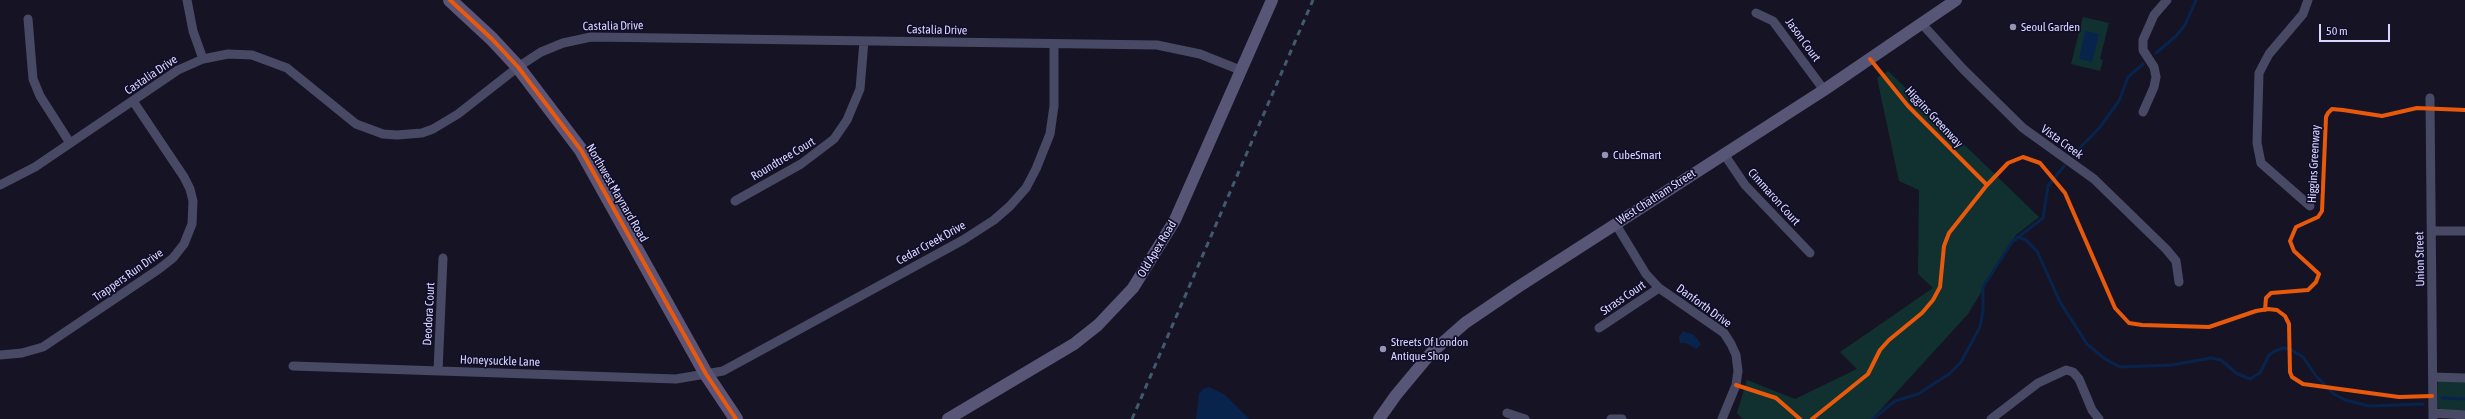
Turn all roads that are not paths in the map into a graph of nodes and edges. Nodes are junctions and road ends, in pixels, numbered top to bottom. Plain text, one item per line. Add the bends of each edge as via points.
1 (187, 0) edge
2 (450, 0) edge
3 (1272, 0) edge
4 (1956, 0) edge
5 (2167, 0) edge
6 (2308, 0) edge
7 (1756, 13) dead end
8 (28, 19) dead end
9 (1922, 24) junction
10 (864, 41) junction
11 (1054, 44) junction
12 (203, 60) junction
13 (518, 67) junction
14 (1240, 70) junction
15 (1824, 90) junction
16 (2430, 98) dead end
17 (133, 102) junction
18 (2143, 112) dead end
19 (70, 143) junction
20 (1724, 154) junction
21 (0, 185) edge
22 (735, 201) dead end
23 (2310, 206) dead end
24 (1615, 223) junction
25 (2432, 231) junction
26 (2465, 231) edge
27 (1810, 253) dead end
28 (443, 258) dead end
29 (2180, 282) dead end
30 (1659, 288) junction
31 (1599, 328) dead end
32 (0, 355) edge
33 (293, 366) dead end
34 (438, 371) junction
35 (706, 374) junction
36 (2433, 376) junction
37 (2465, 378) edge
38 (1507, 414) dead end
39 (2465, 415) edge
40 (2433, 416) edge
41 (736, 419) edge
42 (948, 419) edge
43 (1379, 419) edge
44 (1525, 419) edge
45 (1612, 419) edge
46 (1622, 419) edge
47 (1722, 419) edge
48 (1992, 419) edge
49 (2099, 419) edge

1 - 12 street via 193,31
2 - 13 main road, Northwest Maynard Road
3 - 14 street, Old Apex Road
4 - 9 street, West Chatham Street
5 - 18 street via 2154,15 2143,40 2143,50 2154,67 2156,77
6 - 23 street via 2303,14 2269,54 2259,73 2257,143 2261,163
7 - 15 street, Jason Court via 1774,21
8 - 19 street via 33,79 40,96
9 - 15 street, West Chatham Street
9 - 29 street, Vista Creek via 2022,128 2094,179 2166,249 2176,261
10 - 11 street, Castalia Drive
10 - 13 street, Castalia Drive via 591,37 549,48
10 - 22 street, Roundtree Court via 860,90 847,120 834,139 801,164
11 - 14 street, Castalia Drive via 1168,46 1200,54
11 - 35 street, Cedar Creek Drive via 1054,106 1050,134 1026,188 1010,206 963,240 745,361 724,372
12 - 13 street, Castalia Drive via 240,54 277,63 303,79 356,124 372,131 397,135 422,133 445,122
12 - 17 street, Castalia Drive via 178,70
13 - 35 main road, Northwest Maynard Road via 581,150
14 - 42 street, Old Apex Road via 1175,220 1148,266 1122,302 1074,344
15 - 20 street, West Chatham Street
16 - 25 street, Union Street
17 - 19 street, Castalia Drive
17 - 32 street, Trappers Run Drive via 190,189 193,201 192,224 184,244 173,258 159,269 43,347
19 - 21 street, Castalia Drive via 35,167
20 - 24 street, West Chatham Street
20 - 27 street, Cimmaron Court via 1745,185
24 - 30 street, Danforth Drive via 1646,274
24 - 43 street, West Chatham Street via 1465,323 1431,353
25 - 26 street
25 - 36 street, Union Street
28 - 34 street, Deodora Court
30 - 31 street, Strass Court
30 - 47 street, Danforth Drive via 1724,333 1731,344 1738,370 1736,385
33 - 34 street, Honeysuckle Lane
34 - 35 street, Honeysuckle Lane via 676,379
35 - 41 main road, Northwest Maynard Road
36 - 37 street
36 - 40 street, Union Street
38 - 44 street
39 - 40 street
45 - 46 street
48 - 49 street via 2038,383 2066,370 2073,372 2079,379 2092,410

